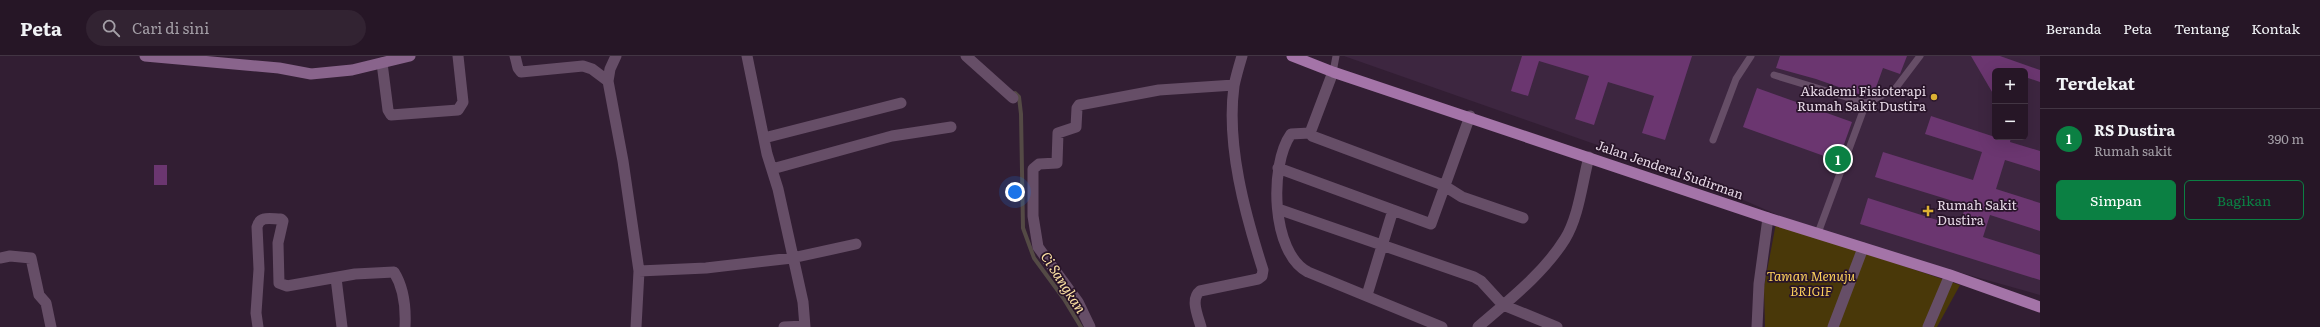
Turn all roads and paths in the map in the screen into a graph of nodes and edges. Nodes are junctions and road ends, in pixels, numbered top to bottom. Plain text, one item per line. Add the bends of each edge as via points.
1 (145, 56) edge
2 (410, 56) edge
3 (458, 56) edge
4 (514, 56) edge
5 (616, 56) edge
6 (748, 56) edge
7 (966, 56) edge
8 (1242, 56) edge
9 (1292, 56) edge
10 (1336, 56) edge
11 (1751, 56) edge
12 (1920, 56) edge
13 (382, 63) junction
14 (1332, 72) junction
15 (1774, 75) dead end
16 (608, 81) junction
17 (1234, 85) junction
18 (1013, 98) dead end
19 (901, 103) dead end
20 (1866, 103) junction
21 (1470, 116) junction
22 (951, 127) dead end
23 (1310, 133) junction
24 (764, 138) junction
25 (1713, 140) dead end
26 (1589, 157) junction
27 (1278, 168) junction
28 (772, 169) junction
29 (1443, 185) junction
30 (1278, 210) junction
31 (1393, 210) junction
32 (1523, 218) dead end
33 (1768, 218) junction
34 (1818, 234) junction
35 (856, 244) dead end
36 (1383, 246) junction
37 (1863, 248) junction
38 (0, 258) edge
39 (792, 258) junction
40 (639, 271) junction
41 (1950, 275) junction
42 (336, 278) junction
43 (1367, 295) junction
44 (1503, 305) junction
45 (2040, 307) edge
46 (51, 327) edge
47 (258, 327) edge
48 (342, 327) edge
49 (405, 327) edge
50 (636, 327) edge
51 (784, 327) edge
52 (805, 327) edge
53 (1090, 327) edge
54 (1201, 327) edge
55 (1442, 327) edge
56 (1478, 327) edge
57 (1557, 327) edge
58 (1757, 327) edge
59 (1833, 327) edge
60 (1928, 327) edge

1 - 13 main road via 272,67 311,74 352,70
2 - 13 main road
3 - 13 street via 463,102 461,107 458,110 422,114 392,115 388,110
4 - 16 street via 521,72 583,66 592,69
5 - 16 street
6 - 24 street
7 - 18 street
8 - 17 street
9 - 14 main road, Jalan Jenderal Sudirman
10 - 14 lane
11 - 25 lane via 1736,79
12 - 20 lane via 1895,90
14 - 21 main road, Jalan Jenderal Sudirman
14 - 23 street
15 - 20 lane
16 - 40 street
17 - 53 street via 1152,91 1079,105 1075,127 1058,133 1057,163 1039,164 1033,169 1033,216 1038,247 1078,302
17 - 54 street via 1233,112 1239,182 1246,217 1264,270 1258,279 1200,291 1194,300
19 - 24 street
20 - 34 lane
21 - 26 main road, Jalan Jenderal Sudirman
21 - 29 street
22 - 28 street via 892,136
23 - 27 street via 1291,134
23 - 29 street via 1312,136
24 - 28 street
26 - 33 main road, Jalan Jenderal Sudirman
26 - 44 street via 1565,239 1543,266
27 - 30 street
27 - 31 street
28 - 39 street
29 - 31 street via 1431,224
29 - 32 street via 1462,196
30 - 36 street
30 - 43 street via 1286,246 1298,267
31 - 36 street
33 - 34 main road, Jalan Jenderal Sudirman
33 - 58 street via 1758,284
34 - 37 main road, Jalan Jenderal Sudirman
35 - 39 street
36 - 43 street
36 - 44 street via 1477,278
37 - 41 main road, Jalan Jenderal Sudirman
37 - 59 street
38 - 46 street via 31,258 39,295 46,303
39 - 40 street via 706,268
39 - 52 street via 803,302
40 - 50 street
41 - 45 main road, Jalan Jenderal Sudirman
41 - 60 street
42 - 47 street via 287,286 279,283 278,243 282,221 260,220 257,227
42 - 48 street
42 - 49 street via 355,274 394,272 399,277 403,294
43 - 55 street
44 - 56 street
44 - 57 street
51 - 52 street

